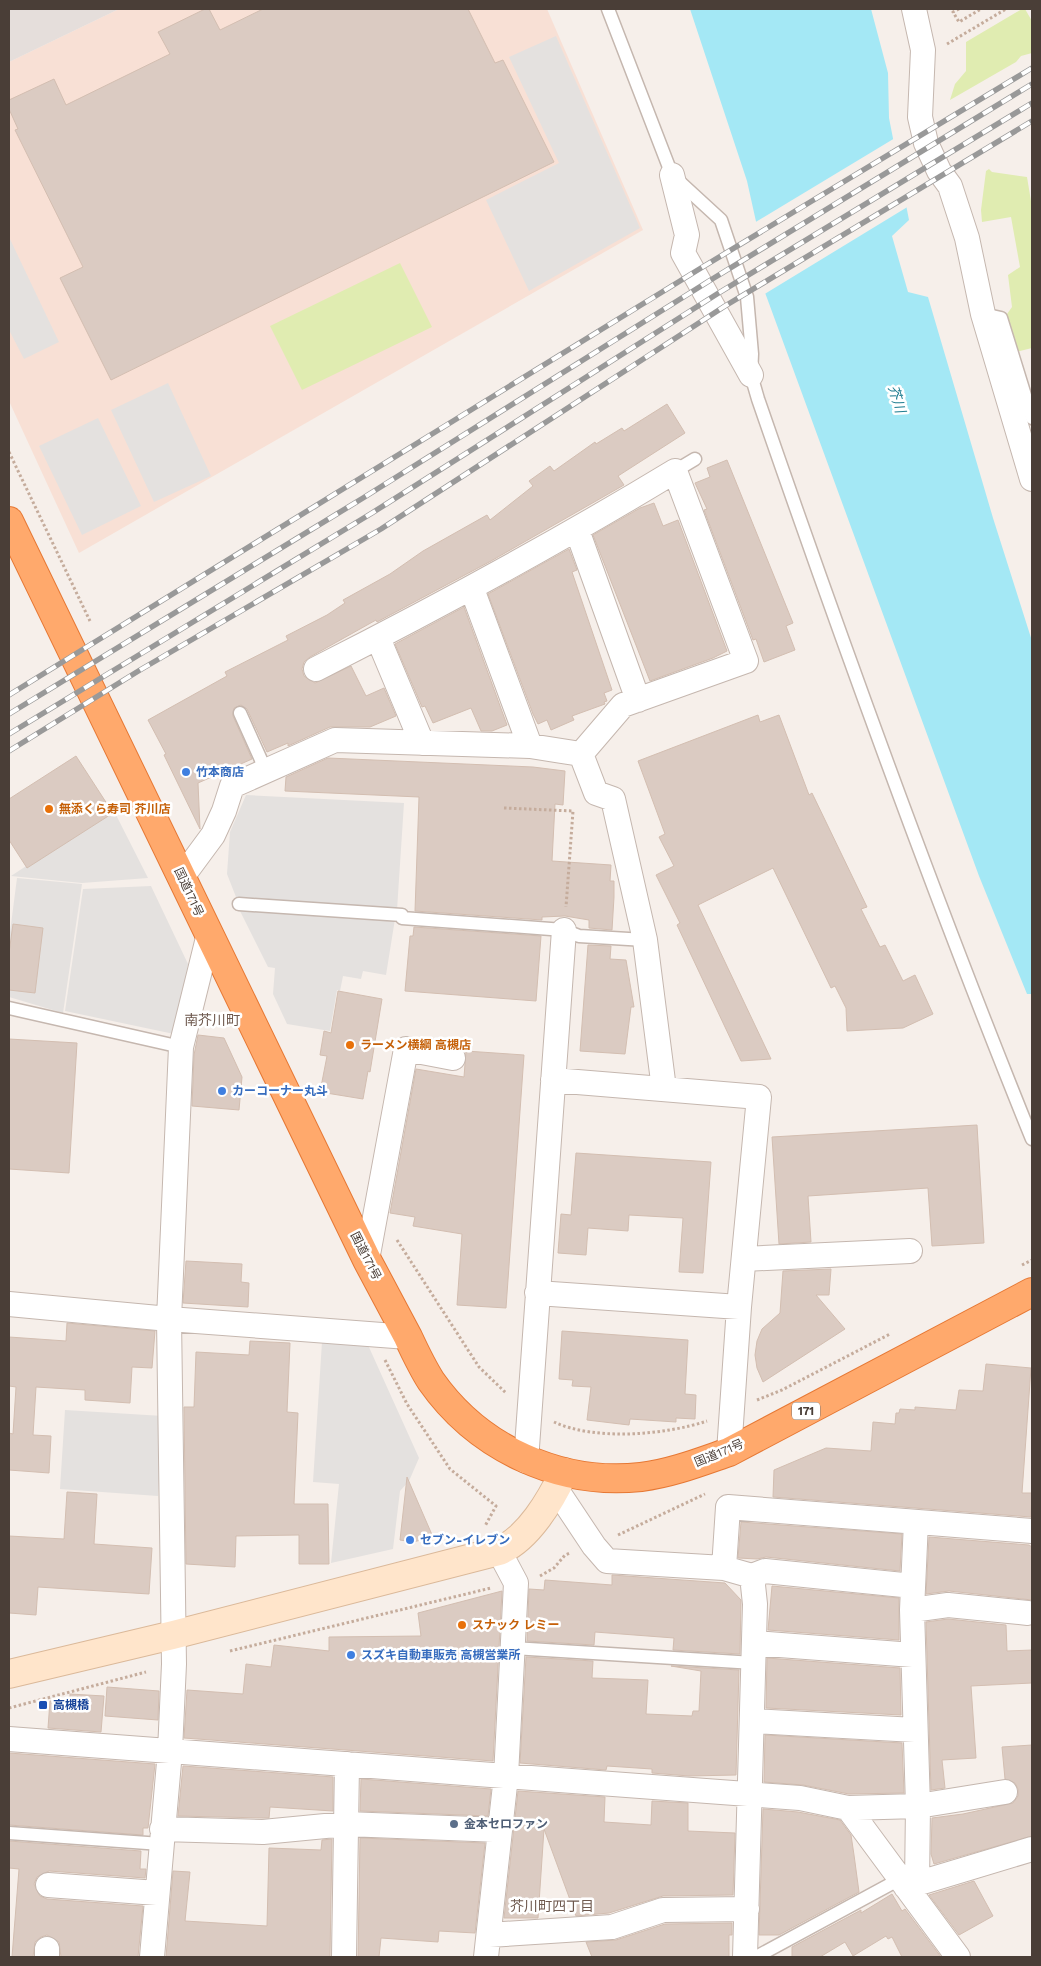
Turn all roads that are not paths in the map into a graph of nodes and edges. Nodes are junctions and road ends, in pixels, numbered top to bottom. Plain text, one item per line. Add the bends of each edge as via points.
1 (608, 9) edge
2 (914, 9) edge
3 (672, 175) junction
4 (982, 314) junction
5 (751, 375) junction
6 (1032, 418) edge
7 (695, 459) dead end
8 (675, 471) junction
9 (1032, 479) edge
10 (9, 521) edge
11 (578, 530) junction
12 (472, 589) junction
13 (378, 638) junction
14 (316, 669) dead end
15 (638, 700) junction
16 (240, 713) dead end
17 (422, 743) junction
18 (530, 746) junction
19 (581, 754) junction
20 (266, 770) junction
21 (182, 876) junction
22 (239, 904) dead end
23 (564, 930) junction
24 (209, 934) junction
25 (645, 940) junction
26 (9, 1008) edge
27 (181, 1047) junction
28 (453, 1058) dead end
29 (553, 1080) junction
30 (664, 1089) junction
31 (1032, 1138) edge
32 (910, 1250) dead end
33 (367, 1260) junction
34 (744, 1260) junction
35 (1032, 1292) edge
36 (538, 1293) junction
37 (9, 1304) edge
38 (739, 1307) junction
39 (169, 1319) junction
40 (408, 1337) junction
41 (729, 1452) junction
42 (526, 1461) junction
43 (560, 1481) junction
44 (916, 1522) junction
45 (1032, 1532) edge
46 (498, 1551) junction
47 (724, 1568) junction
48 (752, 1576) junction
49 (913, 1586) junction
50 (912, 1610) junction
51 (1028, 1613) dead end
52 (173, 1635) junction
53 (513, 1648) junction
54 (754, 1653) junction
55 (913, 1655) junction
56 (9, 1674) edge
57 (752, 1721) junction
58 (915, 1730) junction
59 (9, 1739) edge
60 (170, 1751) junction
61 (347, 1764) junction
62 (506, 1776) junction
63 (1005, 1792) dead end
64 (750, 1794) junction
65 (918, 1806) junction
66 (848, 1808) junction
67 (346, 1824) junction
68 (500, 1830) junction
69 (9, 1833) edge
70 (161, 1837) junction
71 (1032, 1849) edge
72 (908, 1884) junction
73 (48, 1885) dead end
74 (157, 1893) junction
75 (747, 1909) junction
76 (487, 1946) edge
77 (152, 1957) edge
78 (344, 1957) edge
79 (745, 1957) edge
80 (756, 1957) edge
81 (958, 1957) edge

1 - 3 lane
2 - 4 street via 923,50 920,117 926,143 938,170 950,186 967,238
3 - 5 street via 687,235 683,253
3 - 5 lane via 721,220 747,297
4 - 6 lane via 1001,318
4 - 9 street
5 - 31 lane via 884,755 976,1001
7 - 8 lane
8 - 11 street
8 - 15 street via 746,661
10 - 21 highway, 国道171号 / 171
11 - 12 street
11 - 15 street
12 - 13 street
12 - 18 street
13 - 14 street
13 - 17 street
15 - 19 street via 623,705
16 - 20 lane
17 - 18 street
17 - 20 street via 335,740
18 - 19 street
19 - 25 street via 596,793 613,799
20 - 21 street via 232,786 213,835
21 - 24 highway, 国道171号 / 171
22 - 23 lane via 402,915 402,923
23 - 25 lane via 579,936
23 - 29 street
24 - 27 street
24 - 33 highway, 国道171号 / 171
25 - 30 street
26 - 27 lane
27 - 39 street
28 - 33 street via 406,1049
29 - 30 street
29 - 36 street
30 - 34 street via 759,1098
32 - 34 street
33 - 40 highway, 国道171号 / 171
34 - 38 street
35 - 41 highway, 国道171号 / 171
36 - 38 street
36 - 42 street
37 - 39 street
38 - 41 street
39 - 40 street
39 - 52 street
40 - 42 highway, 国道171号 / 171 via 430,1380 446,1400 483,1434
41 - 43 highway, 国道171号 / 171 via 642,1477
42 - 43 highway, 国道171号 / 171
43 - 46 street via 523,1536
43 - 47 street via 594,1546 607,1561
44 - 45 street
44 - 47 street via 728,1507
44 - 49 street
46 - 52 street
46 - 53 street via 516,1583
47 - 48 street
48 - 49 street via 764,1571
48 - 54 street
49 - 50 street
50 - 51 street via 948,1605
50 - 55 street
52 - 56 street
52 - 60 street
53 - 54 lane
53 - 62 street
54 - 55 street
54 - 57 street
55 - 58 street
57 - 58 street
57 - 64 street
58 - 65 street
59 - 60 street
60 - 61 street
60 - 70 street
61 - 62 street
61 - 67 street
62 - 64 street
62 - 68 street
63 - 65 street
64 - 66 street via 800,1798
64 - 75 street
65 - 66 street
65 - 72 street
66 - 72 street
67 - 68 street
67 - 70 street
67 - 78 street
68 - 76 street
69 - 70 lane
70 - 74 street
71 - 72 street
72 - 80 lane
72 - 81 street
73 - 74 street
74 - 77 street
75 - 76 street via 663,1910 612,1927
75 - 79 street

